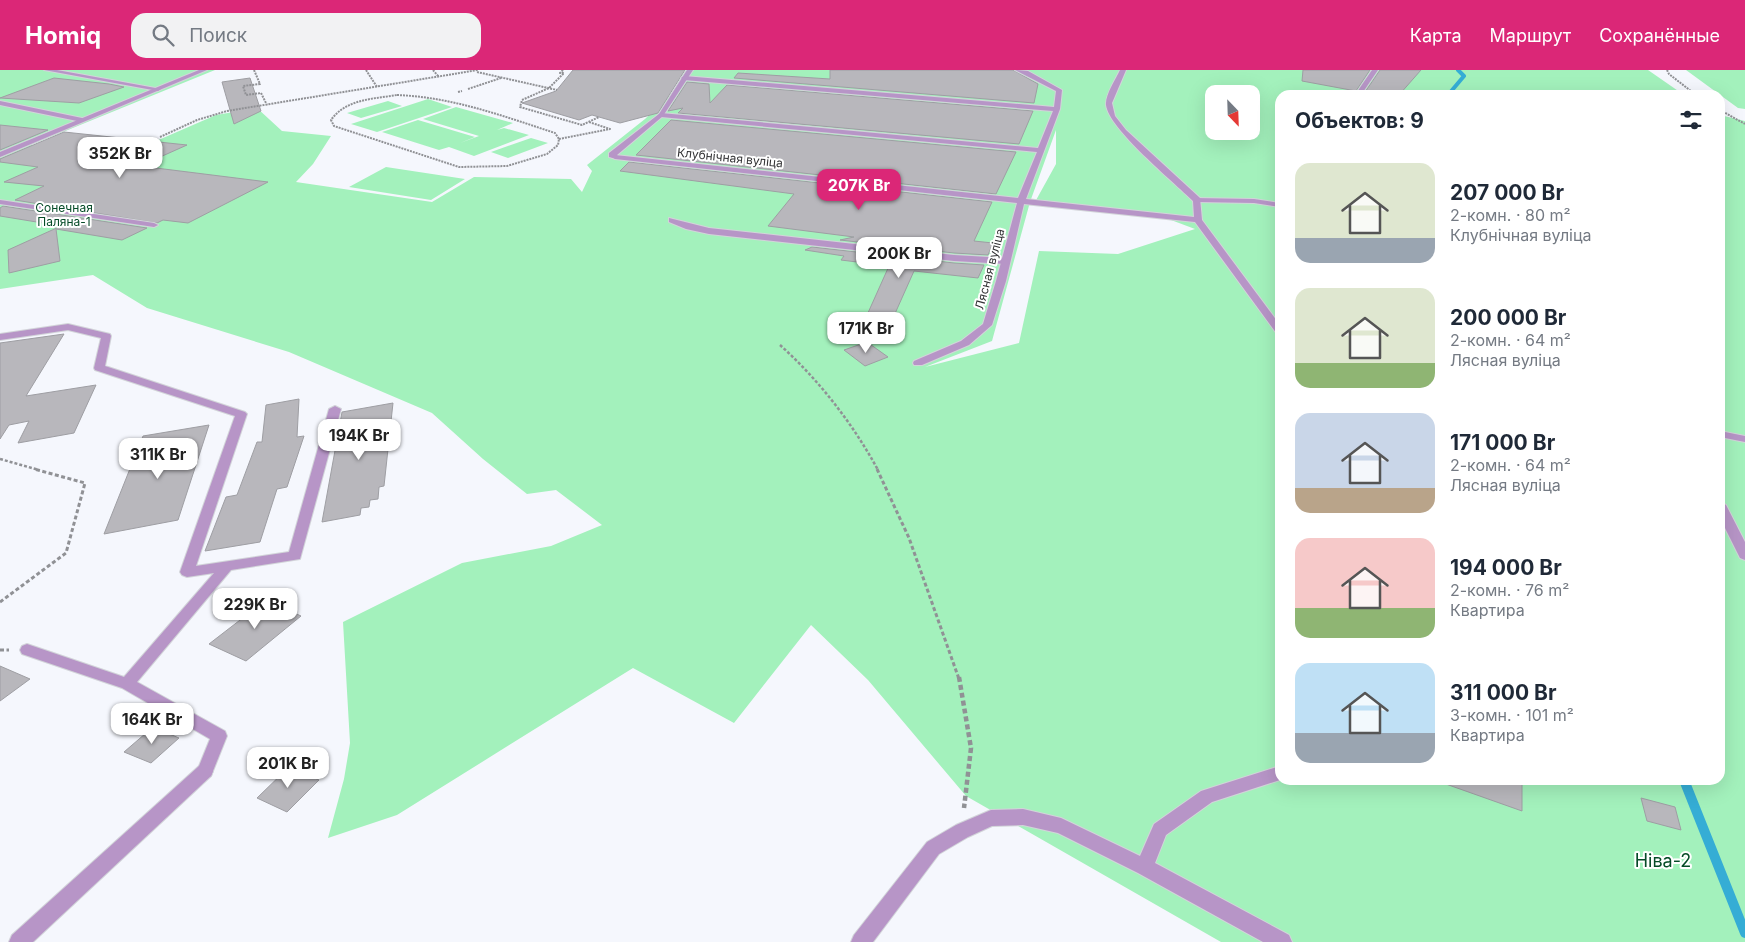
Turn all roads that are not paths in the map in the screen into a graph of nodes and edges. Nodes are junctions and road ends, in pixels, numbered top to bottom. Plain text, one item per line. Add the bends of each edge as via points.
1 (47, 70) edge
2 (204, 70) edge
3 (690, 70) edge
4 (1018, 70) edge
5 (1123, 70) edge
6 (1375, 70) edge
7 (684, 78) junction
8 (158, 89) junction
9 (1361, 90) edge
10 (0, 103) edge
11 (1056, 109) junction
12 (661, 115) junction
13 (82, 120) junction
14 (1042, 150) junction
15 (0, 155) edge
16 (1197, 200) junction
17 (1021, 201) junction
18 (0, 202) edge
19 (1275, 204) edge
20 (672, 220) dead end
21 (1198, 220) junction
22 (154, 225) dead end
23 (1006, 261) junction
24 (1275, 325) edge
25 (0, 337) edge
26 (918, 363) dead end
27 (335, 409) dead end
28 (1725, 435) edge
29 (1745, 438) edge
30 (1725, 515) edge
31 (1745, 555) edge
32 (227, 566) junction
33 (27, 650) dead end
34 (127, 684) junction
35 (1275, 775) edge
36 (1144, 867) junction
37 (1255, 934) edge
38 (19, 942) edge
39 (861, 942) edge
40 (1282, 942) edge

1 - 8 street
2 - 8 street
3 - 7 street
4 - 11 street via 1058,90
5 - 16 street via 1109,103 1112,116
6 - 9 street
7 - 11 street
7 - 12 street
8 - 13 street
10 - 13 street
11 - 14 street, Лясная вуліца
12 - 14 street
12 - 17 street, Клубнічная вуліца via 612,155
13 - 15 street
14 - 17 street, Лясная вуліца
16 - 19 street
16 - 21 street
17 - 21 street, Клубнічная вуліца
17 - 23 street, Лясная вуліца
18 - 22 street
20 - 23 street via 709,231
21 - 24 street
23 - 26 street, Лясная вуліца via 987,326 965,343
25 - 32 street via 68,327 106,336 99,368 241,414 188,572
27 - 32 street via 295,556
28 - 29 street
30 - 31 street
32 - 34 street
33 - 34 street
34 - 38 street via 219,736 205,771
35 - 36 street via 1207,796 1160,830
36 - 37 street
36 - 39 street via 1061,826 1023,817 991,818 934,848
37 - 40 street

